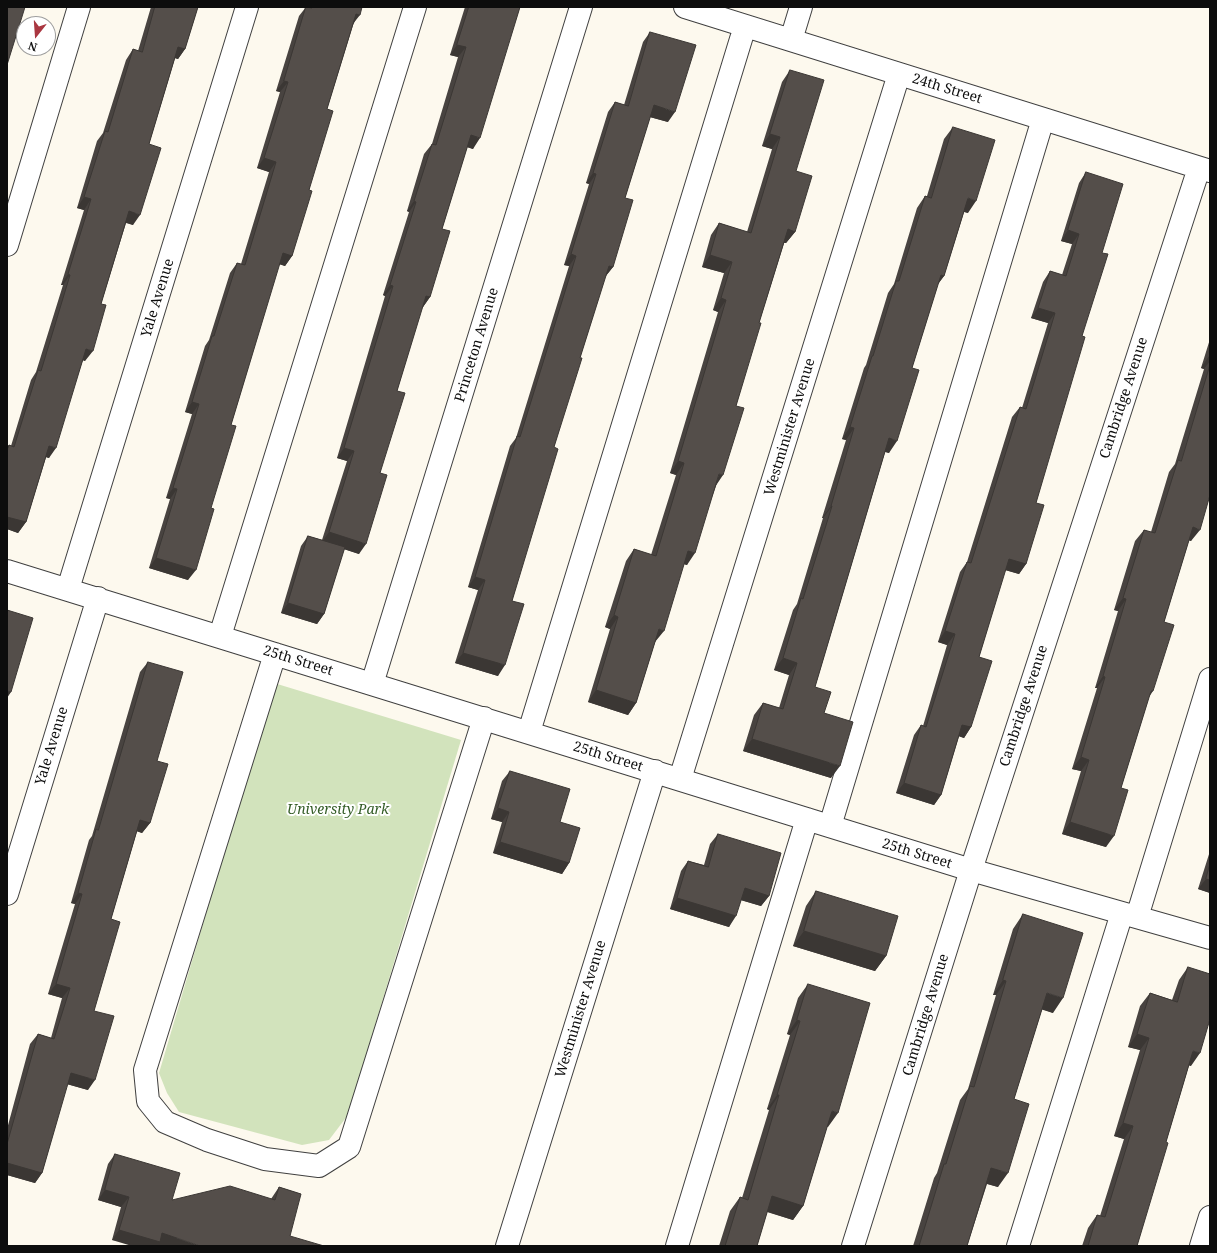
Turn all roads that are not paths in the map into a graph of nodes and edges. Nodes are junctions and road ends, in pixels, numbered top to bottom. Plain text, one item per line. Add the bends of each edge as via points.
1 (79, 7) edge
2 (247, 7) edge
3 (415, 7) edge
4 (581, 7) edge
5 (685, 7) edge
6 (801, 7) edge
7 (745, 26) junction
8 (791, 40) junction
9 (899, 74) junction
10 (1043, 119) junction
11 (1205, 169) edge
12 (7, 246) edge
13 (7, 570) edge
14 (68, 589) junction
15 (98, 598) junction
16 (220, 636) junction
17 (275, 654) junction
18 (1210, 679) edge
19 (372, 684) junction
20 (484, 718) junction
21 (529, 732) junction
22 (655, 771) junction
23 (680, 779) junction
24 (806, 819) junction
25 (830, 826) junction
26 (971, 870) junction
27 (7, 894) edge
28 (1130, 915) junction
29 (1210, 938) edge
30 (1210, 1217) edge
31 (507, 1246) edge
32 (677, 1246) edge
33 (853, 1246) edge
34 (1018, 1246) edge
35 (1201, 1246) edge

1 - 12 street
2 - 14 street, Yale Avenue
3 - 16 street
4 - 19 street, Princeton Avenue
5 - 7 street, 24th Street
6 - 8 street
7 - 8 street, 24th Street
7 - 21 street
8 - 9 street, 24th Street
9 - 10 street, 24th Street
9 - 23 street, Westminister Avenue
10 - 11 street, 24th Street
10 - 25 street
11 - 26 street, Cambridge Avenue
13 - 14 street, 25th Street
14 - 15 street, 25th Street
15 - 16 street, 25th Street
15 - 27 street, Yale Avenue
16 - 17 street, 25th Street
17 - 19 street, 25th Street
17 - 20 street via 145,1070 148,1101 165,1122 207,1140 265,1159 319,1166 349,1147
18 - 28 street
19 - 20 street, 25th Street
20 - 21 street, 25th Street
21 - 22 street, 25th Street
22 - 23 street, 25th Street
22 - 31 street, Westminister Avenue
23 - 24 street, 25th Street
24 - 25 street, 25th Street
24 - 32 street
25 - 26 street, 25th Street
26 - 28 street, 25th Street
26 - 33 street, Cambridge Avenue
28 - 29 street, 25th Street
28 - 34 street
30 - 35 street

